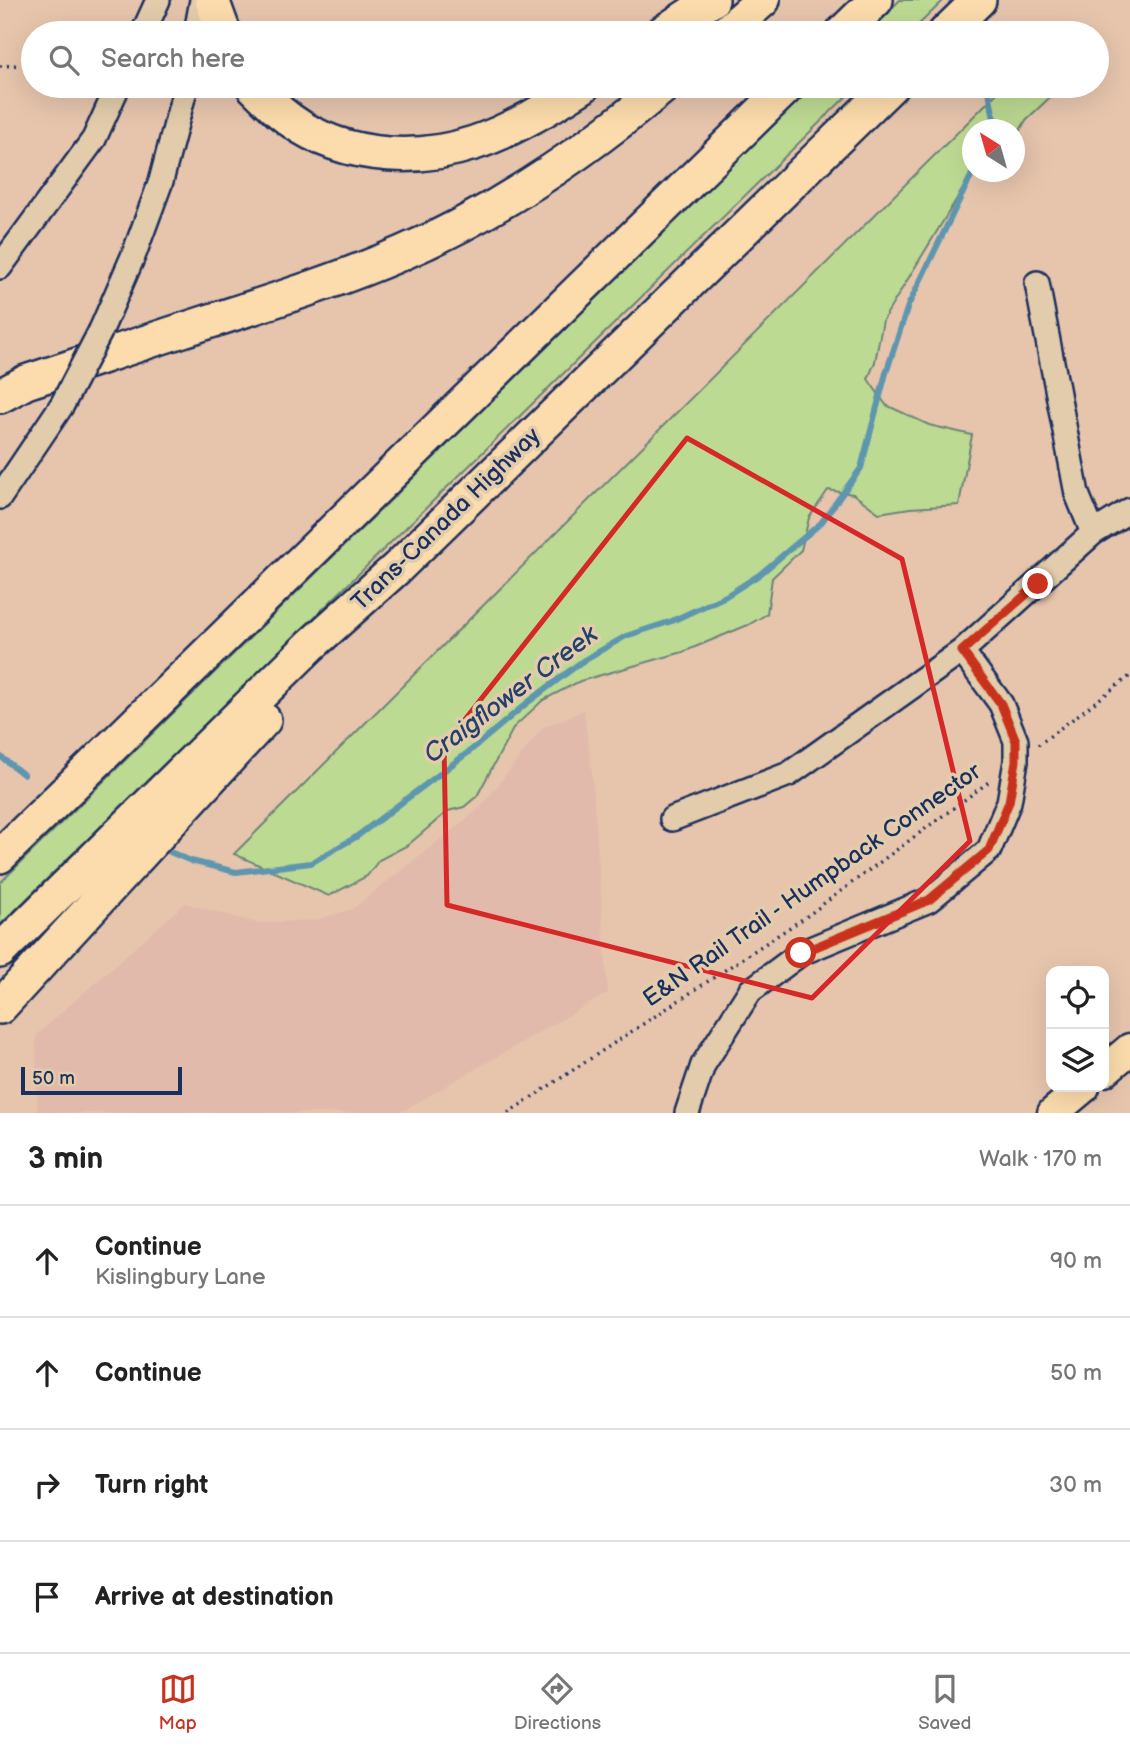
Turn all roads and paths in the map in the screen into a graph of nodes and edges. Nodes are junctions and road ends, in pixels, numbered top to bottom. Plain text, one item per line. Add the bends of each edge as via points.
1 (158, 0) edge
2 (202, 0) edge
3 (212, 0) edge
4 (712, 0) edge
5 (763, 0) edge
6 (876, 0) edge
7 (979, 0) edge
8 (148, 21) edge
9 (198, 21) edge
10 (220, 21) edge
11 (680, 21) edge
12 (739, 21) edge
13 (854, 21) edge
14 (957, 21) edge
15 (21, 65) dead end
16 (0, 66) edge
17 (113, 98) edge
18 (183, 98) edge
19 (265, 98) edge
20 (562, 98) edge
21 (649, 98) edge
22 (776, 98) edge
23 (879, 98) edge
24 (0, 267) edge
25 (1037, 283) dead end
26 (0, 396) edge
27 (0, 497) edge
28 (1130, 510) edge
29 (1093, 533) junction
30 (397, 568) junction
31 (962, 651) junction
32 (1130, 676) edge
33 (1016, 761) junction
34 (672, 819) dead end
35 (0, 856) edge
36 (0, 951) edge
37 (0, 1007) edge
38 (1130, 1049) edge
39 (1109, 1067) edge
40 (1078, 1092) edge
41 (508, 1113) edge
42 (687, 1113) edge
43 (1053, 1113) edge

1 - 8 street
2 - 9 street
3 - 10 highway
4 - 11 highway
5 - 12 highway
6 - 13 highway
7 - 14 highway
15 - 16 path
17 - 24 street via 94,139
18 - 27 street, bridge via 161,181 101,330 62,405
19 - 20 highway via 308,131 343,147 385,155 427,154 474,143
21 - 26 highway via 545,177 402,253 312,288 26,382
22 - 35 highway
23 - 30 highway, Trans-Canada Highway
25 - 29 street via 1077,494
28 - 29 street
29 - 31 street
30 - 36 highway, Trans-Canada Highway via 311,645
30 - 37 highway via 295,687
31 - 33 street via 1001,704 1016,741
31 - 34 street via 789,774
32 - 33 path, E&N Rail Trail - Humpback Connector
33 - 41 path, E&N Rail Trail - Humpback Connector via 807,916
33 - 42 street via 1009,802 989,850 929,900 801,953 750,991 703,1065
38 - 39 main road
40 - 43 main road

